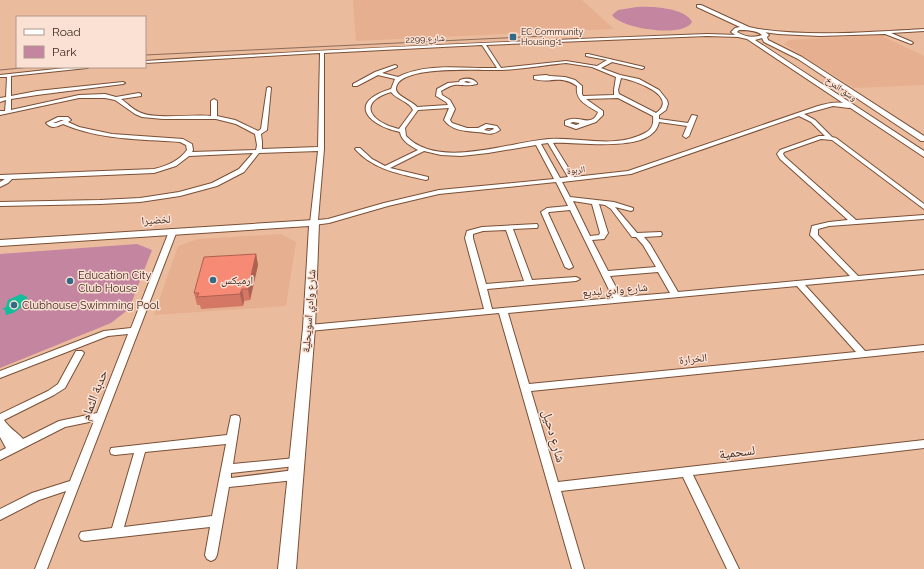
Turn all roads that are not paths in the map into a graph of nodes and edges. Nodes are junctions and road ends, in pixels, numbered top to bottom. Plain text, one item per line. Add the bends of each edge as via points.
1 (751, 29) junction
2 (735, 30) junction
3 (758, 30) junction
4 (924, 30) edge
5 (885, 32) junction
6 (779, 33) junction
7 (706, 35) junction
8 (739, 36) junction
9 (765, 36) junction
10 (747, 37) junction
11 (580, 40) junction
12 (545, 41) junction
13 (911, 43) dead end
14 (484, 45) junction
15 (322, 52) junction
16 (588, 55) dead end
17 (611, 60) junction
18 (146, 62) edge
19 (395, 66) dead end
20 (599, 67) junction
21 (77, 68) edge
22 (642, 68) dead end
23 (500, 69) junction
24 (377, 73) junction
25 (9, 75) junction
26 (0, 76) edge
27 (619, 76) junction
28 (549, 78) dead end
29 (399, 79) junction
30 (123, 83) dead end
31 (461, 83) dead end
32 (355, 85) dead end
33 (269, 88) dead end
34 (393, 90) junction
35 (139, 95) dead end
36 (618, 96) junction
37 (10, 98) junction
38 (117, 98) junction
39 (582, 98) junction
40 (0, 100) edge
41 (841, 100) junction
42 (214, 101) dead end
43 (833, 104) junction
44 (451, 106) junction
45 (849, 106) junction
46 (415, 109) junction
47 (0, 112) edge
48 (8, 112) junction
49 (800, 114) junction
50 (694, 116) dead end
51 (214, 118) junction
52 (656, 118) junction
53 (65, 123) dead end
54 (583, 123) dead end
55 (690, 125) junction
56 (481, 130) dead end
57 (402, 132) junction
58 (258, 133) junction
59 (686, 136) dead end
60 (831, 138) junction
61 (924, 139) edge
62 (549, 142) junction
63 (538, 143) junction
64 (321, 149) junction
65 (358, 149) dead end
66 (424, 149) junction
67 (258, 151) junction
68 (188, 154) junction
69 (924, 156) edge
70 (551, 167) junction
71 (564, 167) junction
72 (385, 168) junction
73 (5, 178) edge
74 (426, 178) dead end
75 (572, 179) junction
76 (559, 181) junction
77 (0, 185) edge
78 (568, 199) junction
79 (595, 201) junction
80 (607, 203) junction
81 (0, 204) edge
82 (924, 207) edge
83 (572, 208) junction
84 (631, 209) dead end
85 (924, 217) edge
86 (854, 222) junction
87 (314, 223) junction
88 (534, 226) dead end
89 (509, 228) junction
90 (172, 231) junction
91 (658, 234) dead end
92 (639, 236) junction
93 (587, 238) junction
94 (0, 243) edge
95 (569, 267) dead end
96 (661, 269) junction
97 (924, 272) edge
98 (605, 274) junction
99 (856, 278) junction
100 (576, 279) dead end
101 (529, 283) junction
102 (800, 284) junction
103 (482, 287) junction
104 (676, 295) junction
105 (618, 300) junction
106 (503, 311) junction
107 (489, 312) junction
108 (309, 328) junction
109 (134, 331) junction
110 (924, 348) edge
111 (78, 353) dead end
112 (863, 354) junction
113 (0, 374) edge
114 (525, 388) junction
115 (100, 416) junction
116 (0, 418) edge
117 (235, 419) dead end
118 (2, 425) edge
119 (232, 439) junction
120 (924, 444) edge
121 (16, 446) junction
122 (142, 448) junction
123 (115, 451) dead end
124 (0, 456) edge
125 (296, 468) junction
126 (226, 469) junction
127 (686, 472) junction
128 (224, 483) junction
129 (74, 485) junction
130 (554, 487) junction
131 (0, 515) edge
132 (217, 521) junction
133 (116, 533) junction
134 (85, 536) dead end
135 (211, 555) dead end
136 (41, 569) edge
137 (287, 569) edge
138 (578, 569) edge
139 (733, 569) edge

1 - 2 street
1 - 2 street via 698,5 735,26
1 - 3 street, وسق المرخ
2 - 7 street, شارع 2299
2 - 8 street
3 - 6 street
3 - 9 street, وسق المرخ
4 - 5 street
5 - 6 street via 827,35
5 - 13 street
6 - 9 street
7 - 8 street, شارع 2299
7 - 11 street, شارع 2299
8 - 10 street
9 - 10 street
9 - 61 street, وسق المرخ via 766,41 800,58
10 - 41 street, وسق المرخ
11 - 12 street, شارع 2299
11 - 12 street via 559,36
12 - 14 street, شارع 2299
14 - 15 street, شارع 2299
14 - 23 street
15 - 18 street, شارع 2299
15 - 64 street, شارع وادي اسويحلية
16 - 17 street
17 - 20 street
17 - 22 street
19 - 24 street
20 - 23 street via 566,62
20 - 27 street
21 - 25 street
23 - 29 street via 435,69 416,72
24 - 29 street
24 - 32 street
25 - 26 street
25 - 37 street
27 - 36 street via 616,90
27 - 52 street via 642,81 660,93 665,106
28 - 39 street via 564,78 576,82 580,86 579,94
29 - 34 street
30 - 37 street
31 - 44 street via 446,85 439,90 439,96
33 - 58 street via 264,130
34 - 46 street
34 - 57 street via 378,94 370,102 368,112 372,120 382,126
35 - 38 street
36 - 39 street
36 - 52 street
37 - 40 street
37 - 48 street
38 - 48 street via 87,97
38 - 51 street via 140,114 155,117
39 - 54 street via 601,112 597,120
41 - 43 street, الربوة
41 - 45 street, وسق المرخ
42 - 51 street
43 - 45 street, الربوة
43 - 49 street, الربوة
44 - 46 street
44 - 56 street via 447,120 450,124 466,130
45 - 69 street, وسق المرخ
46 - 57 street
47 - 48 street
49 - 60 street via 813,121
49 - 75 street, الربوة via 642,170 614,176
50 - 55 street
51 - 58 street via 236,122
52 - 55 street
52 - 62 street via 656,126 647,135 629,141
53 - 68 street via 112,136 181,140 189,144
55 - 59 street
57 - 66 street via 409,142
58 - 67 street
60 - 82 street
60 - 86 street via 821,137 782,151 781,156
62 - 63 street
62 - 71 street
63 - 66 street via 462,154
63 - 70 street
64 - 67 street
64 - 87 street, شارع وادي اسويحلية
65 - 72 street via 370,160
66 - 72 street
67 - 68 street
67 - 81 street via 251,162 235,174 210,187 174,196 102,202
68 - 73 street via 169,167 154,171
70 - 71 street
70 - 76 street
71 - 75 street
72 - 74 street
73 - 77 street
75 - 76 street, الربوة
76 - 78 street
76 - 87 street, الربوة via 439,192
78 - 79 street
78 - 83 street
79 - 80 street
79 - 93 street via 604,233 600,237
80 - 84 street
80 - 92 street via 633,234
83 - 93 street
83 - 95 street via 544,212
85 - 86 street
86 - 99 street via 822,225 815,228 814,235
87 - 90 street, لخضيرا
87 - 108 street, شارع وادي اسويحلية
88 - 89 street
89 - 101 street
89 - 103 street via 482,229 470,233 469,238
90 - 94 street, لخضيرا
90 - 109 street, حدبة الثمام
91 - 92 street
92 - 96 street
93 - 98 street
96 - 98 street
96 - 104 street
97 - 99 street, شارع وادي لبديع
98 - 105 street
99 - 102 street, شارع وادي لبديع
100 - 101 street
101 - 103 street
102 - 104 street, شارع وادي لبديع
102 - 112 street
103 - 107 street
104 - 105 street, شارع وادي لبديع
105 - 106 street, شارع وادي لبديع
106 - 107 street, شارع وادي لبديع
106 - 114 street, شارع دحيل
107 - 108 street, شارع وادي لبديع
108 - 125 street, شارع وادي اسويحلية
109 - 113 street via 107,333
109 - 115 street, حدبة الثمام
110 - 112 street, الخرارة
111 - 116 street via 62,386
112 - 114 street, الخرارة
114 - 130 street, شارع دحيل
115 - 121 street via 63,424
115 - 129 street, حدبة الثمام
117 - 119 street
118 - 121 street via 5,437
119 - 122 street
119 - 126 street
120 - 127 street, لسحمية
121 - 124 street
122 - 123 street
122 - 133 street
125 - 126 street
125 - 128 street
125 - 137 street, شارع وادي اسويحلية
126 - 128 street
127 - 130 street, لسحمية
127 - 139 street
128 - 132 street
129 - 131 street via 38,494
129 - 136 street, حدبة الثمام
130 - 138 street, شارع دحيل
132 - 133 street
132 - 135 street
133 - 134 street

